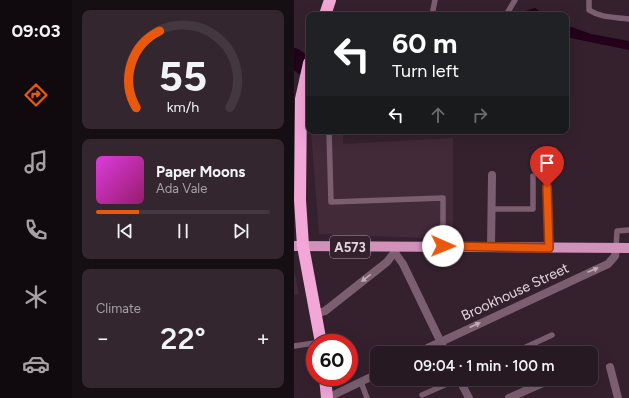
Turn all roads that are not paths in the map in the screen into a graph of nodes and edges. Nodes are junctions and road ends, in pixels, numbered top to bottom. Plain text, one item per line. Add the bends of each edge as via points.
1 (330, 0) edge
2 (434, 0) edge
3 (514, 0) edge
4 (589, 0) edge
5 (326, 12) edge
6 (432, 12) edge
7 (508, 12) edge
8 (629, 19) edge
9 (306, 75) edge
10 (329, 134) edge
11 (554, 150) dead end
12 (492, 175) dead end
13 (533, 176) dead end
14 (491, 209) junction
15 (629, 230) edge
16 (298, 246) edge
17 (443, 246) junction
18 (491, 247) junction
19 (549, 248) junction
20 (616, 248) junction
21 (629, 248) edge
22 (396, 250) junction
23 (316, 314) junction
24 (320, 334) edge
25 (552, 335) dead end
26 (440, 341) junction
27 (306, 344) edge
28 (294, 346) edge
29 (430, 346) edge
30 (442, 346) edge
31 (528, 346) edge
32 (610, 366) dead end
33 (370, 378) edge
34 (361, 382) junction
35 (326, 386) edge
36 (441, 386) edge
37 (462, 386) edge
38 (536, 386) edge
39 (422, 394) dead end
40 (327, 398) edge
41 (367, 398) edge
42 (469, 398) edge
43 (509, 398) edge
44 (618, 398) edge

1 - 5 highway
2 - 6 lane
3 - 7 lane
4 - 8 lane via 589,10 594,14
9 - 16 highway via 301,99
10 - 17 lane via 331,202 443,198
11 - 19 lane via 546,173
12 - 14 street
13 - 14 lane via 533,209
14 - 18 street
15 - 20 lane via 617,231
16 - 22 main road, A573
16 - 23 highway
17 - 18 main road, A573
17 - 22 main road, A573
18 - 19 main road, A573
19 - 20 main road, A573
20 - 21 main road, A573
26 -> 20 street, Brookhouse Street via 608,264 615,256
22 -> 23 street via 387,262 331,306
22 - 26 street
23 - 24 highway
25 - 31 lane
26 - 29 street, Brookhouse Street
26 - 30 street
27 - 28 lane
32 - 44 street
33 - 34 street
34 - 40 street
34 - 41 lane
35 - 40 highway
36 - 39 lane
37 - 42 street
38 - 43 street

